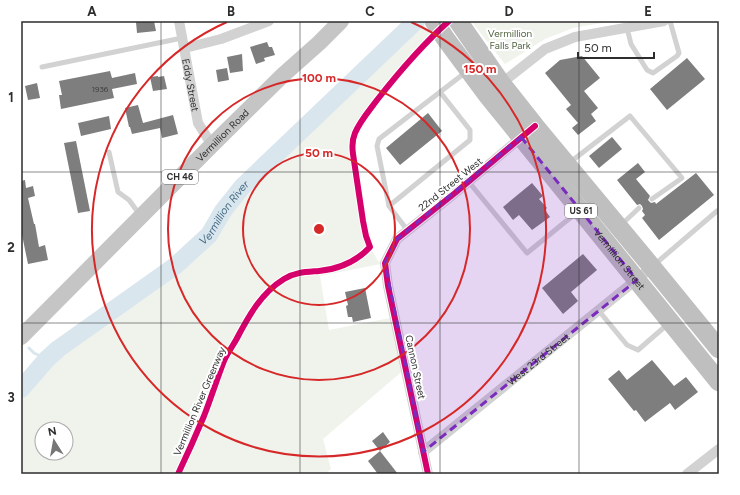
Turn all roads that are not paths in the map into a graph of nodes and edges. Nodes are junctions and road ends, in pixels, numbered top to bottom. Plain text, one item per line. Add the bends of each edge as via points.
1 (179, 21) edge
2 (269, 21) edge
3 (341, 21) edge
4 (434, 21) edge
5 (664, 21) edge
6 (670, 21) edge
7 (459, 23) edge
8 (627, 28) junction
9 (184, 43) junction
10 (42, 67) dead end
11 (468, 70) junction
12 (495, 90) junction
13 (440, 92) junction
14 (528, 131) junction
15 (212, 145) junction
16 (109, 152) dead end
17 (567, 165) junction
18 (468, 182) junction
19 (652, 199) dead end
20 (389, 206) junction
21 (639, 208) dead end
22 (581, 211) junction
23 (717, 211) dead end
24 (141, 216) junction
25 (619, 227) junction
26 (408, 231) junction
27 (385, 263) joint
28 (652, 267) junction
29 (637, 280) junction
30 (598, 311) junction
31 (671, 322) junction
32 (23, 331) edge
33 (719, 349) edge
34 (719, 382) edge
35 (719, 449) edge
36 (423, 452) junction
37 (428, 474) edge
38 (687, 474) edge

1 - 9 street, Eddy Street
2 - 9 street via 221,39
3 - 15 main road, Vermillion Road / CH 46
4 - 11 highway, Vermillion Street / US 61
5 - 8 street
6 - 8 lane via 679,53 653,73 647,70 631,44
7 - 12 highway, Vermillion Street / US 61
8 - 12 street via 575,37 545,49
9 - 10 lane
9 - 15 street, Eddy Street via 198,123
11 - 12 highway, Vermillion Street / US 61
11 - 13 lane
12 - 14 highway, Vermillion Street / US 61
13 - 20 lane via 379,139 377,146
13 - 20 lane via 470,130 470,140
14 - 17 highway, Vermillion Street / US 61
14 - 18 street, 22nd Street West
14 - 22 highway, Vermillion Street / US 61
15 - 24 main road, Vermillion Road / CH 46
16 - 24 lane via 118,192 129,200
17 - 19 lane via 630,116 682,178
17 - 25 highway, Vermillion Street / US 61
18 - 22 lane via 527,253
18 - 26 street, 22nd Street West
20 - 26 lane
21 - 25 lane
22 - 29 highway, Vermillion Street / US 61
23 - 28 lane
24 - 32 main road, Vermillion Road / CH 46
25 - 28 highway, Vermillion Street / US 61
26 - 27 street, 22nd Street West via 397,239
27 - 36 street, Cannon Street
28 - 29 street, West 23rd Street
28 - 33 highway, Vermillion Street / US 61
29 - 30 street, West 23rd Street
29 - 31 highway, Vermillion Street / US 61
30 - 31 lane via 627,345 638,350
30 - 36 street, West 23rd Street
31 - 34 highway, Vermillion Street / US 61
35 - 38 street
36 - 37 street, Cannon Street

